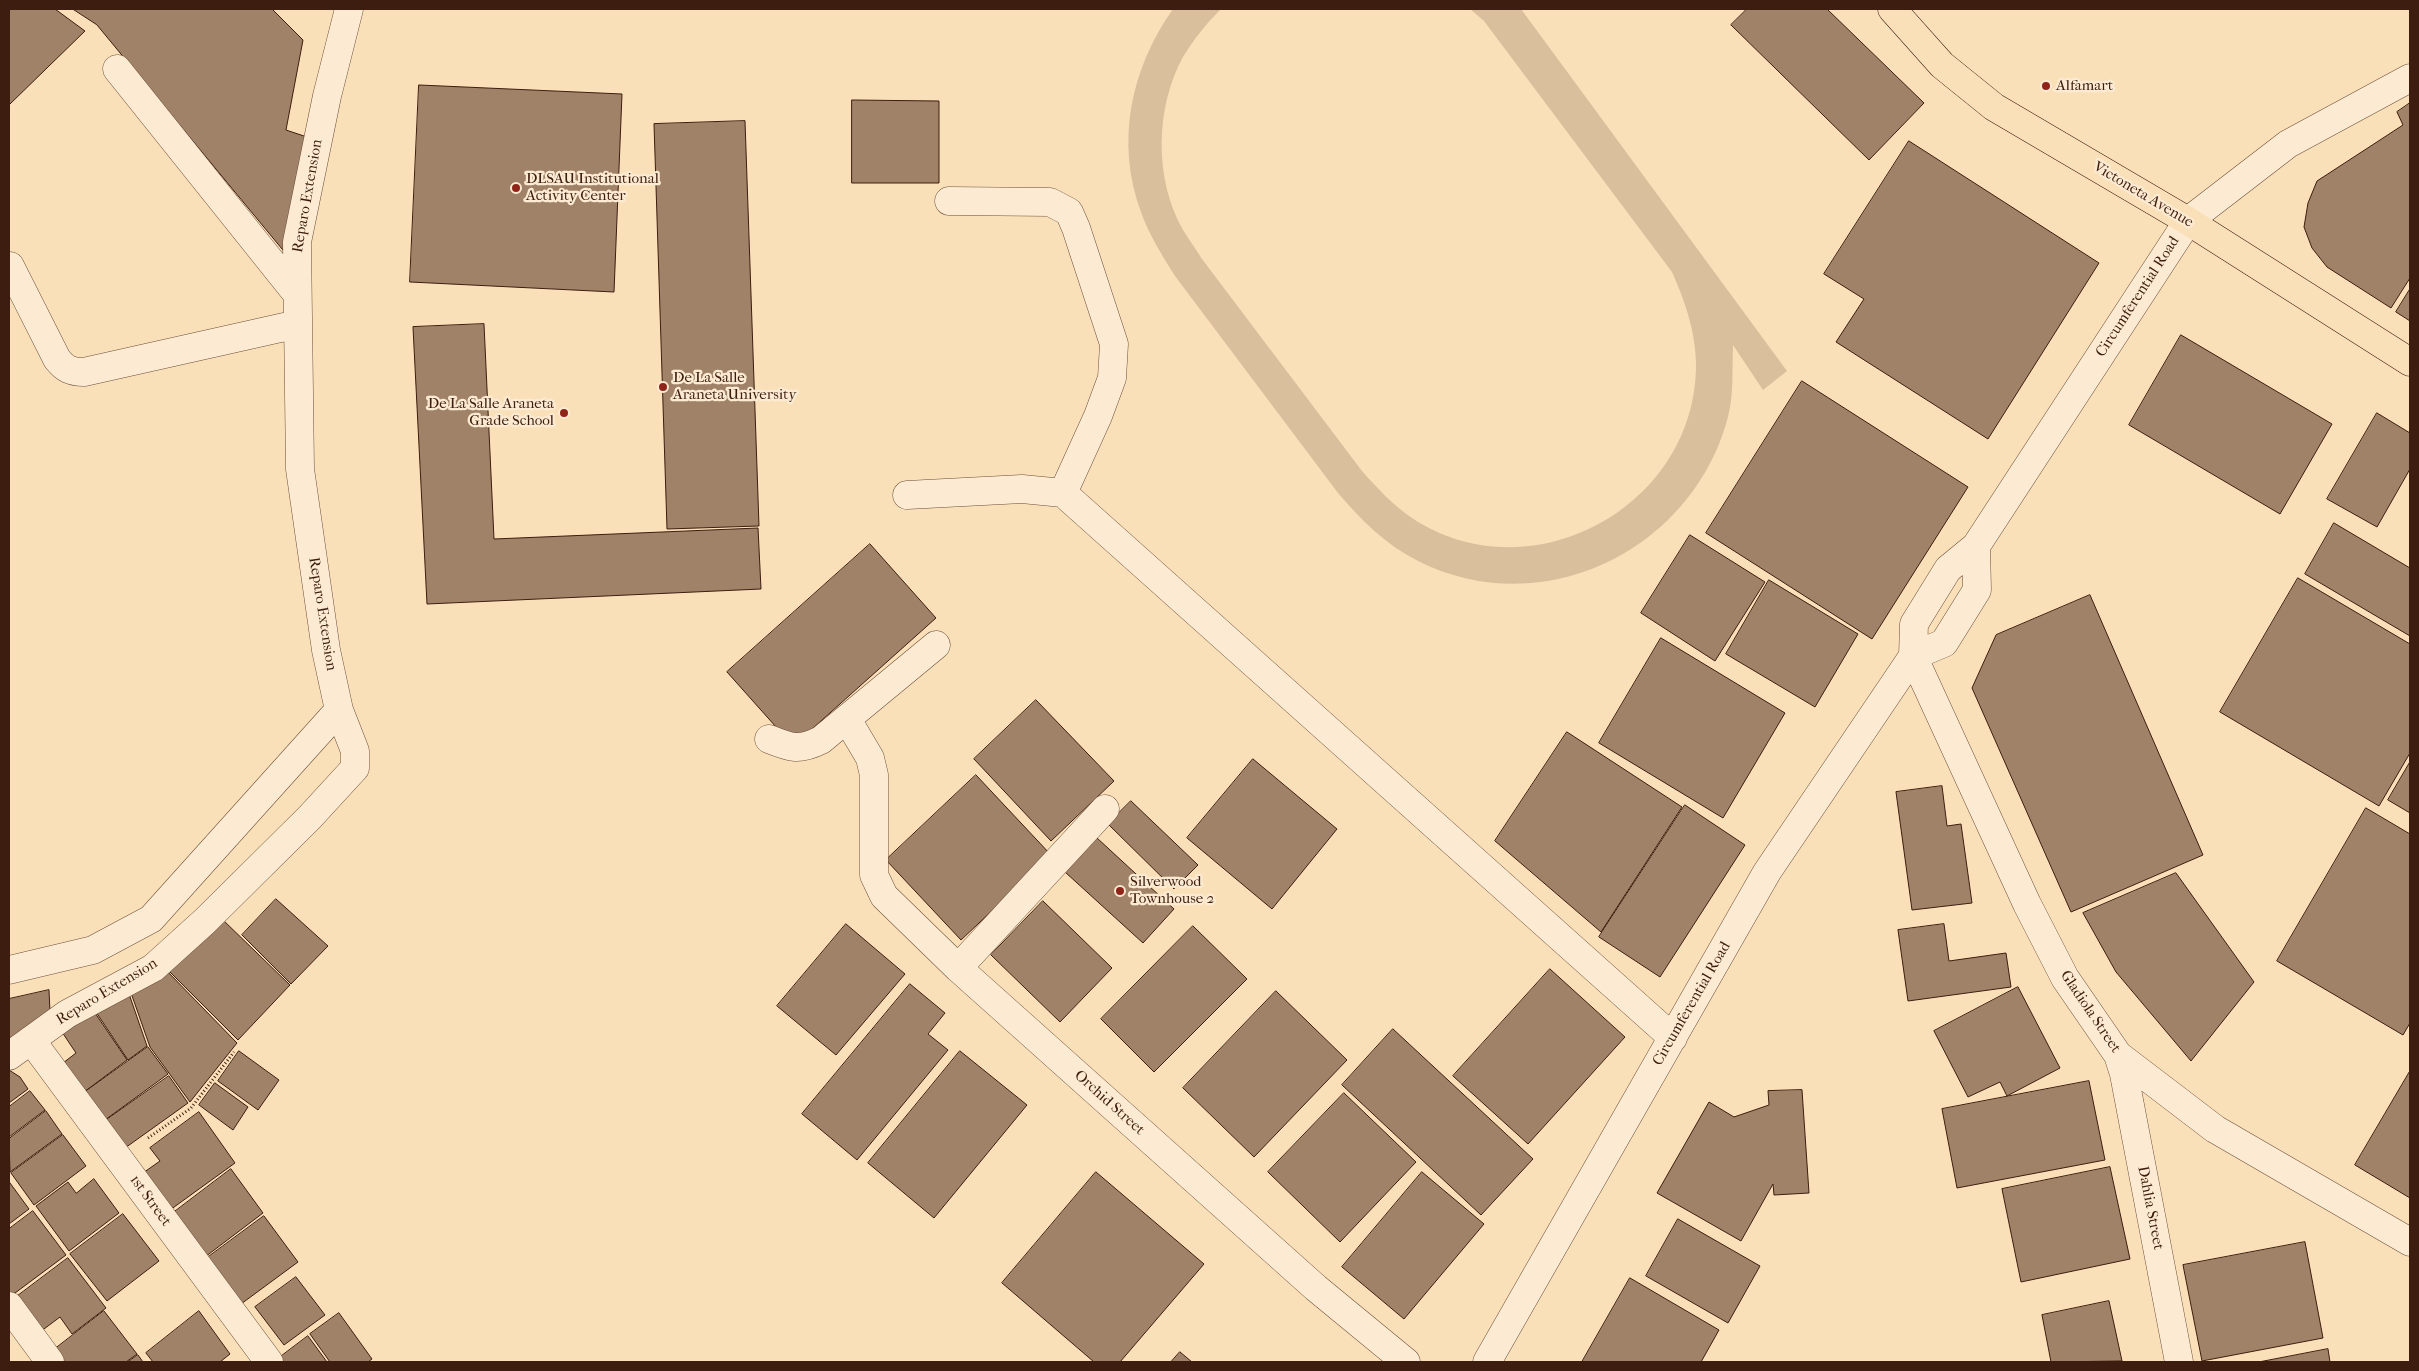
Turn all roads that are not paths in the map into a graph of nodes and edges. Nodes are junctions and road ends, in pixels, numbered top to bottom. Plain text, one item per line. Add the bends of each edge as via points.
1 (349, 9) edge
2 (1892, 9) edge
3 (117, 69) dead end
4 (2410, 78) edge
5 (949, 201) dead end
6 (2188, 220) junction
7 (10, 266) edge
8 (297, 294) junction
9 (298, 324) junction
10 (2410, 362) edge
11 (1063, 493) junction
12 (907, 494) dead end
13 (1976, 546) junction
14 (936, 645) dead end
15 (1913, 656) junction
16 (339, 710) junction
17 (847, 719) junction
18 (768, 739) dead end
19 (1105, 809) dead end
20 (958, 968) junction
21 (9, 970) edge
22 (1672, 1038) junction
23 (31, 1040) junction
24 (2118, 1055) junction
25 (9, 1056) edge
26 (2410, 1242) edge
27 (9, 1306) edge
28 (50, 1362) edge
29 (269, 1362) edge
30 (1406, 1362) edge
31 (1487, 1362) edge
32 (2179, 1362) edge

1 - 8 street, Reparo Extension via 327,96 297,242
2 - 6 main road, Victoneta Avenue via 1942,65 1994,107
3 - 8 street
4 - 6 street, Circumferential Road via 2288,144
5 - 11 street via 1050,202 1069,212 1076,228 1114,344 1112,378
6 - 10 main road, Victoneta Avenue
6 - 13 street, Circumferential Road
7 - 9 street via 62,366 71,371 84,372
8 - 9 street, Reparo Extension
9 - 16 street, Reparo Extension via 300,469 326,650
11 - 12 street via 1022,489
11 - 22 street
13 - 15 street, Circumferential Road via 1948,569 1914,624
13 - 15 street via 1977,590 1944,642
14 - 17 street
15 - 22 street, Circumferential Road via 1768,872
15 - 24 street, Gladiola Street via 2027,904 2061,970
16 - 21 street via 151,919 93,950
16 - 23 street, Reparo Extension via 355,751 355,768 310,817 154,968 67,1014
17 - 18 street via 821,740 805,748 788,747
17 - 20 street, Orchid Street via 870,758 874,775 874,875 884,896
19 - 20 street
20 - 30 street, Orchid Street via 1316,1288
22 - 31 street, Circumferential Road
23 - 25 street, Reparo Extension
23 - 29 street, 1st Street
24 - 26 street, Gladiola Street via 2215,1129
24 - 32 street, Dahlia Street
27 - 28 street

